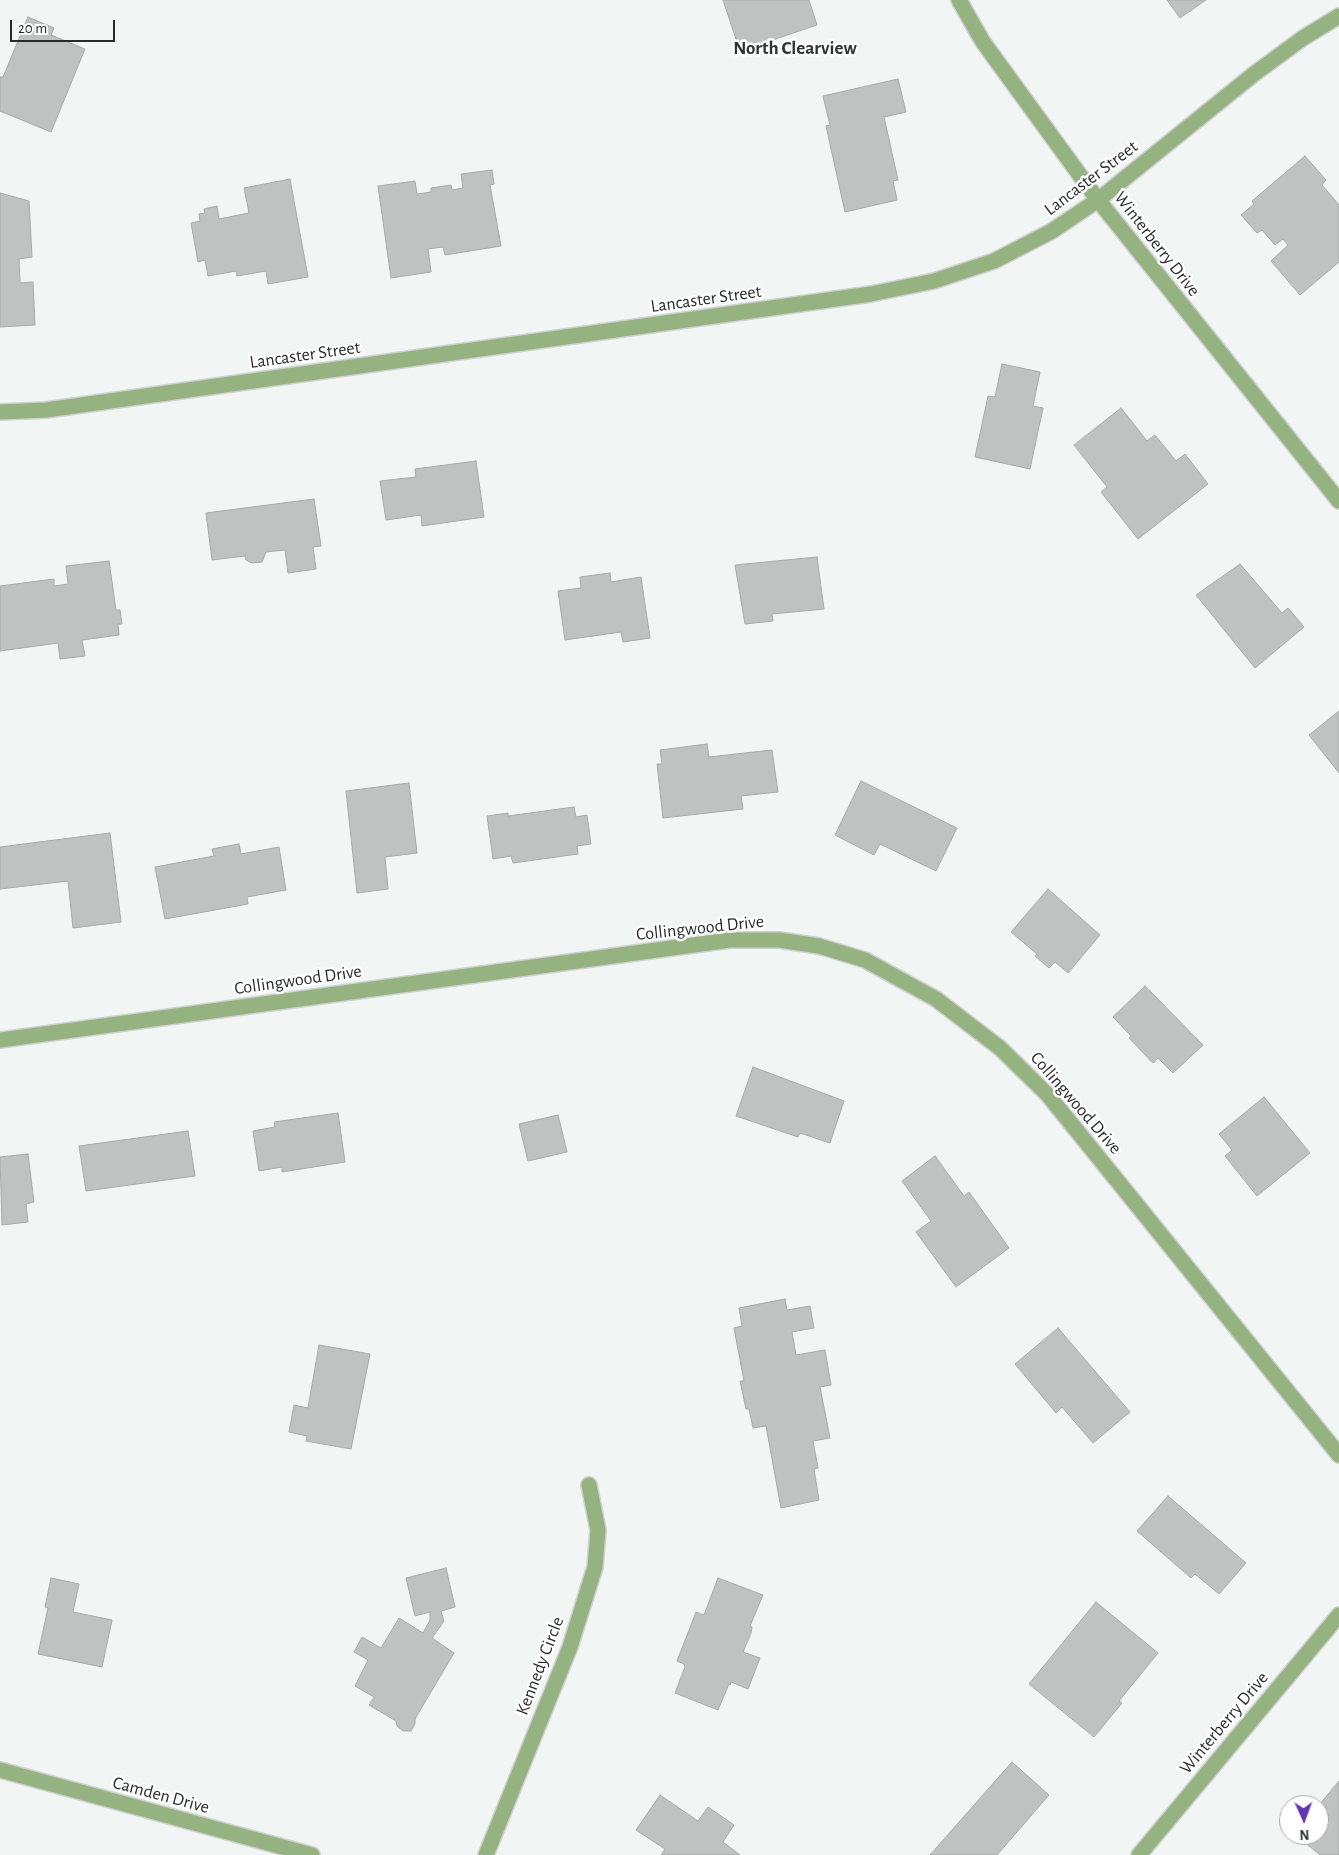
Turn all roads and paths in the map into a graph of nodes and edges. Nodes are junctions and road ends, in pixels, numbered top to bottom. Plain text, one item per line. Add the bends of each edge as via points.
1 (959, 0) edge
2 (1339, 16) edge
3 (1098, 200) junction
4 (0, 412) edge
5 (1339, 501) edge
6 (0, 1040) edge
7 (1339, 1455) edge
8 (589, 1484) dead end
9 (1339, 1615) edge
10 (0, 1770) edge
11 (312, 1855) edge
12 (486, 1855) edge
13 (1139, 1855) edge

1 - 3 street, Winterberry Drive via 983,42
2 - 3 street, Lancaster Street via 1254,74
3 - 4 street, Lancaster Street via 1052,231 994,260 934,281 872,294 46,410
3 - 5 street, Winterberry Drive
6 - 7 street, Collingwood Drive via 730,940 780,940 819,946 865,960 936,999 1000,1048 1048,1095
8 - 12 street, Kennedy Circle via 598,1530 595,1568 570,1647
9 - 13 street, Winterberry Drive
10 - 11 street, Camden Drive

